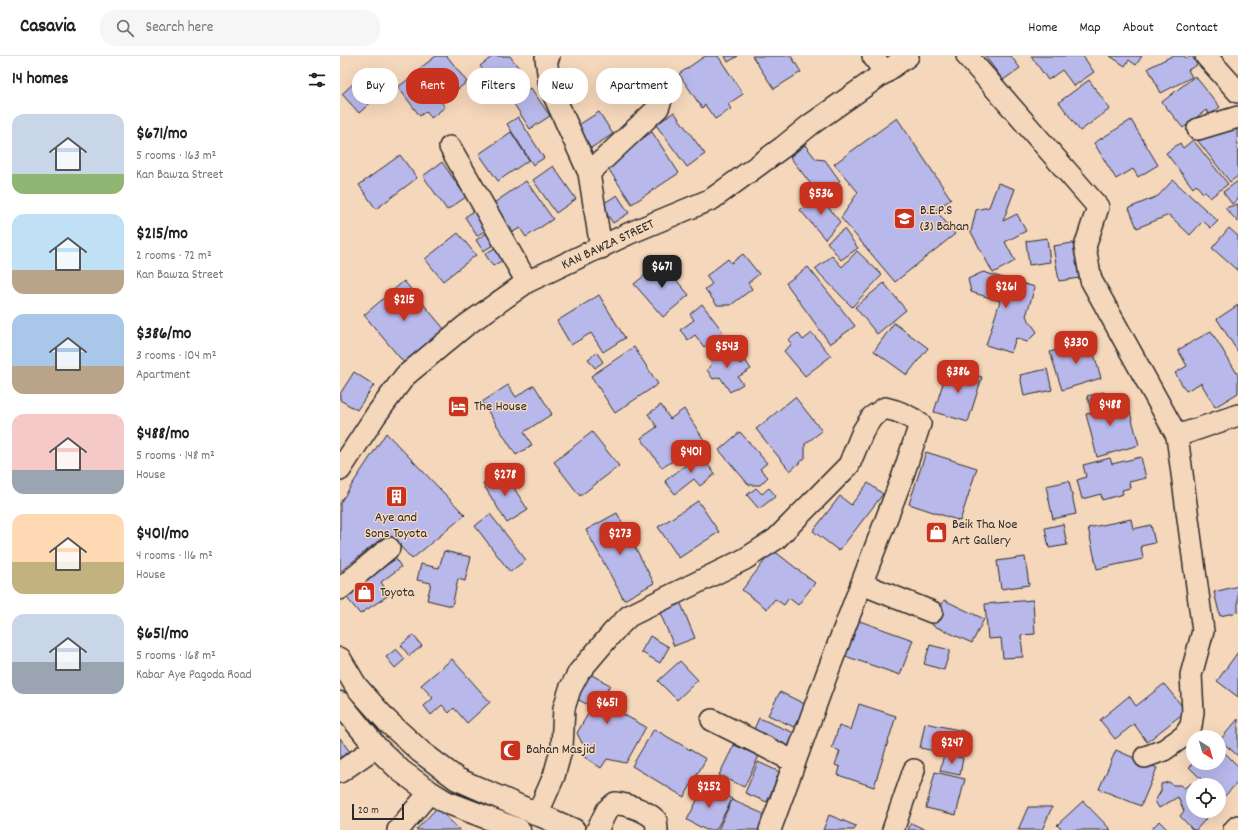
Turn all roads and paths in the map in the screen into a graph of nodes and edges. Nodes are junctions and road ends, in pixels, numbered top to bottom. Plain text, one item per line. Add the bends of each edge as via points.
1 (549, 56) edge
2 (873, 56) edge
3 (908, 56) edge
4 (967, 56) edge
5 (1206, 56) edge
6 (885, 73) junction
7 (1238, 92) edge
8 (660, 104) edge
9 (1238, 117) edge
10 (1198, 129) dead end
11 (450, 147) dead end
12 (589, 173) junction
13 (601, 248) junction
14 (527, 282) junction
15 (1238, 415) edge
16 (1177, 436) junction
17 (340, 470) edge
18 (389, 548) dead end
19 (862, 584) junction
20 (340, 589) edge
21 (932, 612) dead end
22 (340, 659) edge
23 (340, 702) edge
24 (712, 720) dead end
25 (376, 747) junction
26 (1145, 757) dead end
27 (795, 762) junction
28 (914, 770) dead end
29 (340, 772) edge
30 (430, 792) junction
31 (537, 815) junction
32 (1238, 826) edge
33 (398, 830) edge
34 (519, 830) edge
35 (574, 830) edge
36 (597, 830) edge
37 (657, 830) edge
38 (770, 830) edge
39 (893, 830) edge
40 (1234, 830) edge

1 - 12 street via 546,58 550,87
2 - 6 street
3 - 6 street, KAN BAWZA STREET
4 - 16 street via 1098,207 1085,247 1091,280
5 - 7 street
6 - 13 street, KAN BAWZA STREET via 810,125 712,199 630,233
8 - 12 street
9 - 10 street
11 - 14 street
12 - 13 street
13 - 14 street, KAN BAWZA STREET
14 - 17 street, KAN BAWZA STREET via 465,326 405,376
15 - 16 street
16 - 26 street via 1203,631 1191,675 1191,726 1184,736 1164,750
18 - 20 street
19 - 21 street
19 - 27 street
19 - 31 street via 920,424 909,415 885,408 872,418 863,431 849,465 776,539 745,559 629,616 613,632 579,672 570,689 564,708 562,747 554,776
22 - 31 main road via 356,686 386,721 421,752 457,780
23 - 25 main road
24 - 27 street
25 - 29 street
25 - 30 main road via 401,771
27 - 38 street
28 - 39 street
30 - 33 street
30 - 34 main road via 446,802
31 - 35 main road
32 - 40 street
36 - 37 street via 607,810 615,804 627,804 648,813 656,820

